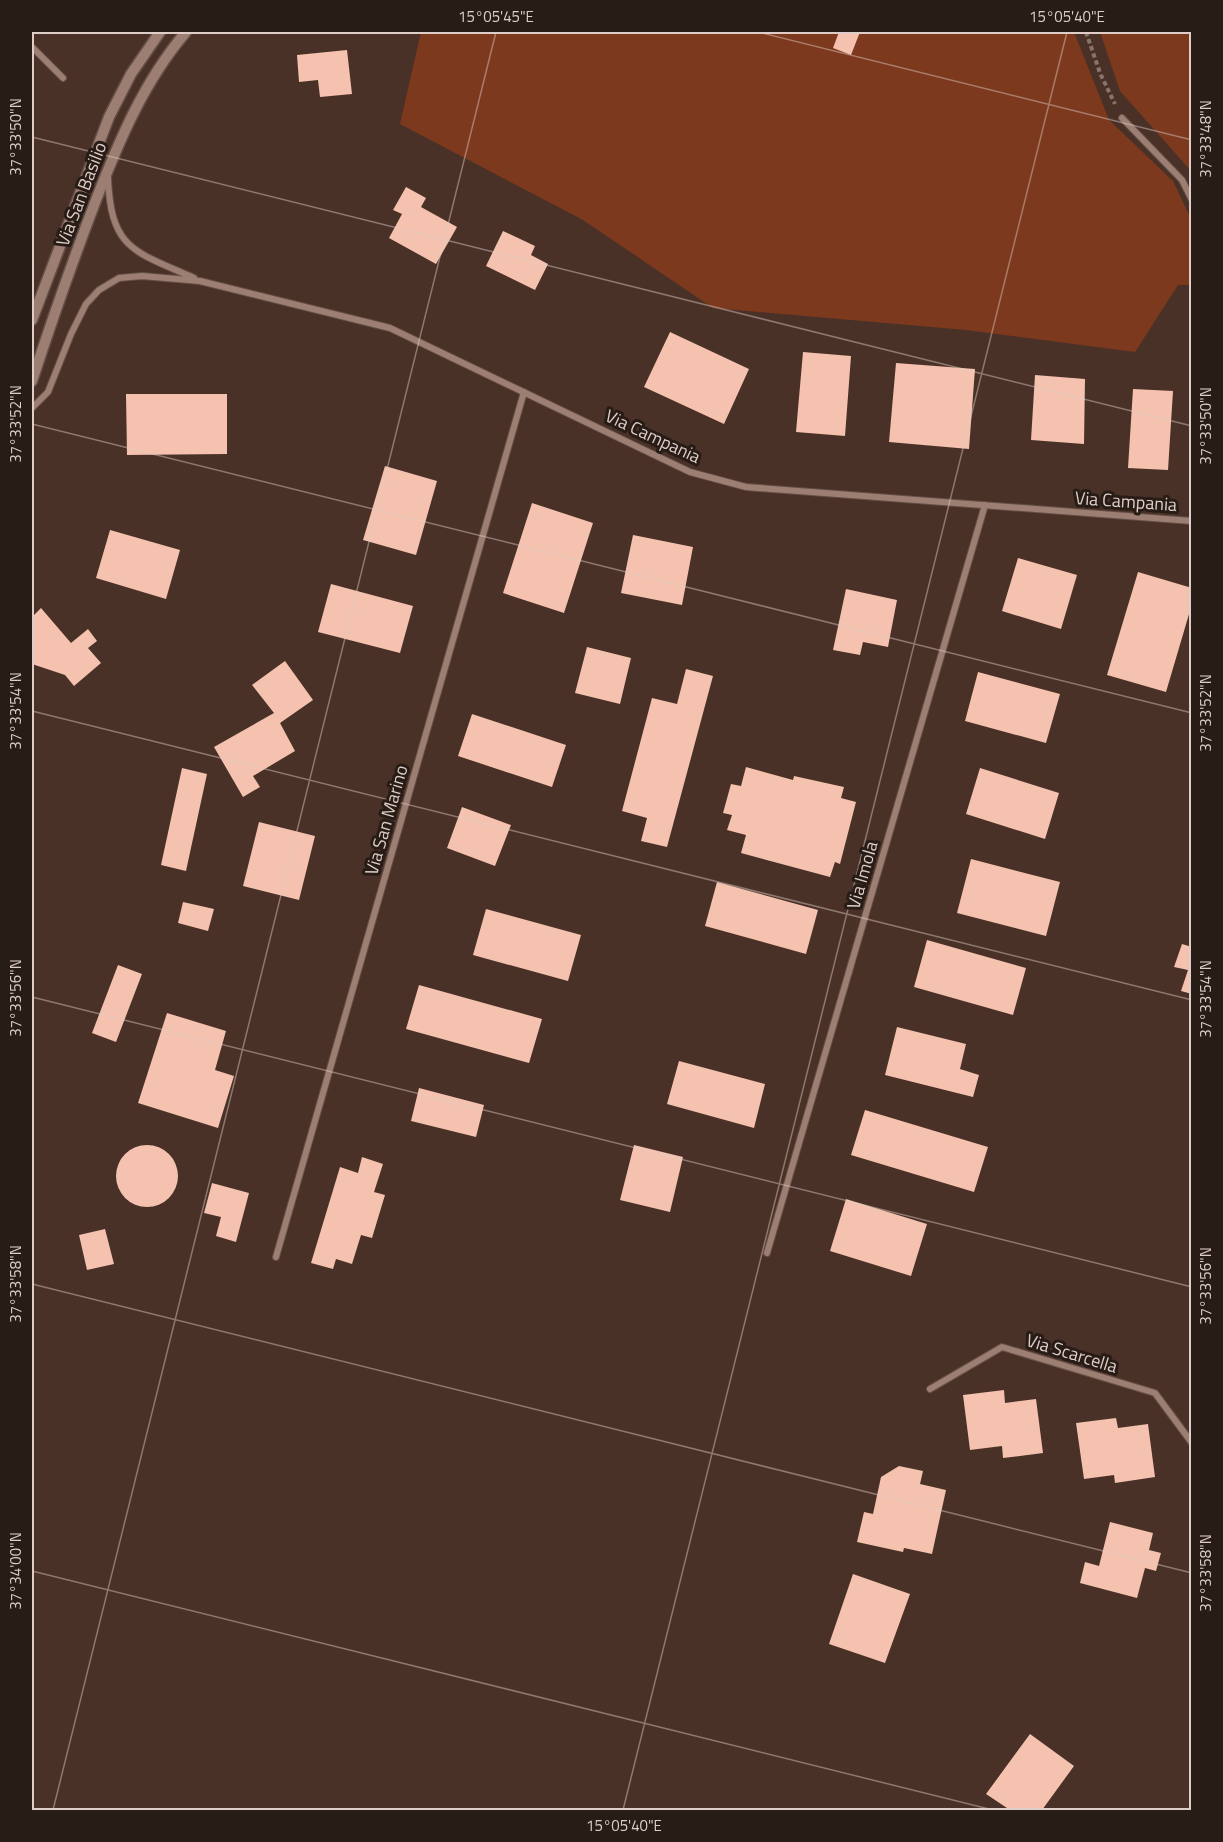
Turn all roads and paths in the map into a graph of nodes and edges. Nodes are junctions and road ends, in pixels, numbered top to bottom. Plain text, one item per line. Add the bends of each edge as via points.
1 (160, 32) edge
2 (186, 32) edge
3 (1086, 32) edge
4 (32, 47) edge
5 (63, 78) dead end
6 (1122, 118) joint
7 (107, 171) junction
8 (1191, 200) edge
9 (200, 281) junction
10 (32, 320) edge
11 (32, 381) edge
12 (524, 392) junction
13 (32, 408) edge
14 (985, 505) junction
15 (1191, 521) edge
16 (767, 1253) dead end
17 (276, 1257) dead end
18 (930, 1389) dead end
19 (1191, 1443) edge

1 - 10 street, Via San Basilio via 131,74 109,117
2 - 7 street, Via San Basilio via 146,87
3 - 6 path
4 - 5 street
6 - 8 street via 1182,180
7 - 9 street via 113,218 127,244
7 - 11 street, Via San Basilio
9 - 12 street, Via Campania via 390,328
9 - 13 street via 119,278 99,290 86,304 71,334 48,392
12 - 14 street, Via Campania via 690,472 746,487
12 - 17 street, Via San Marino
14 - 15 street, Via Campania
14 - 16 street, Via Imola
18 - 19 street, Via Scarcella via 1002,1347 1155,1393

